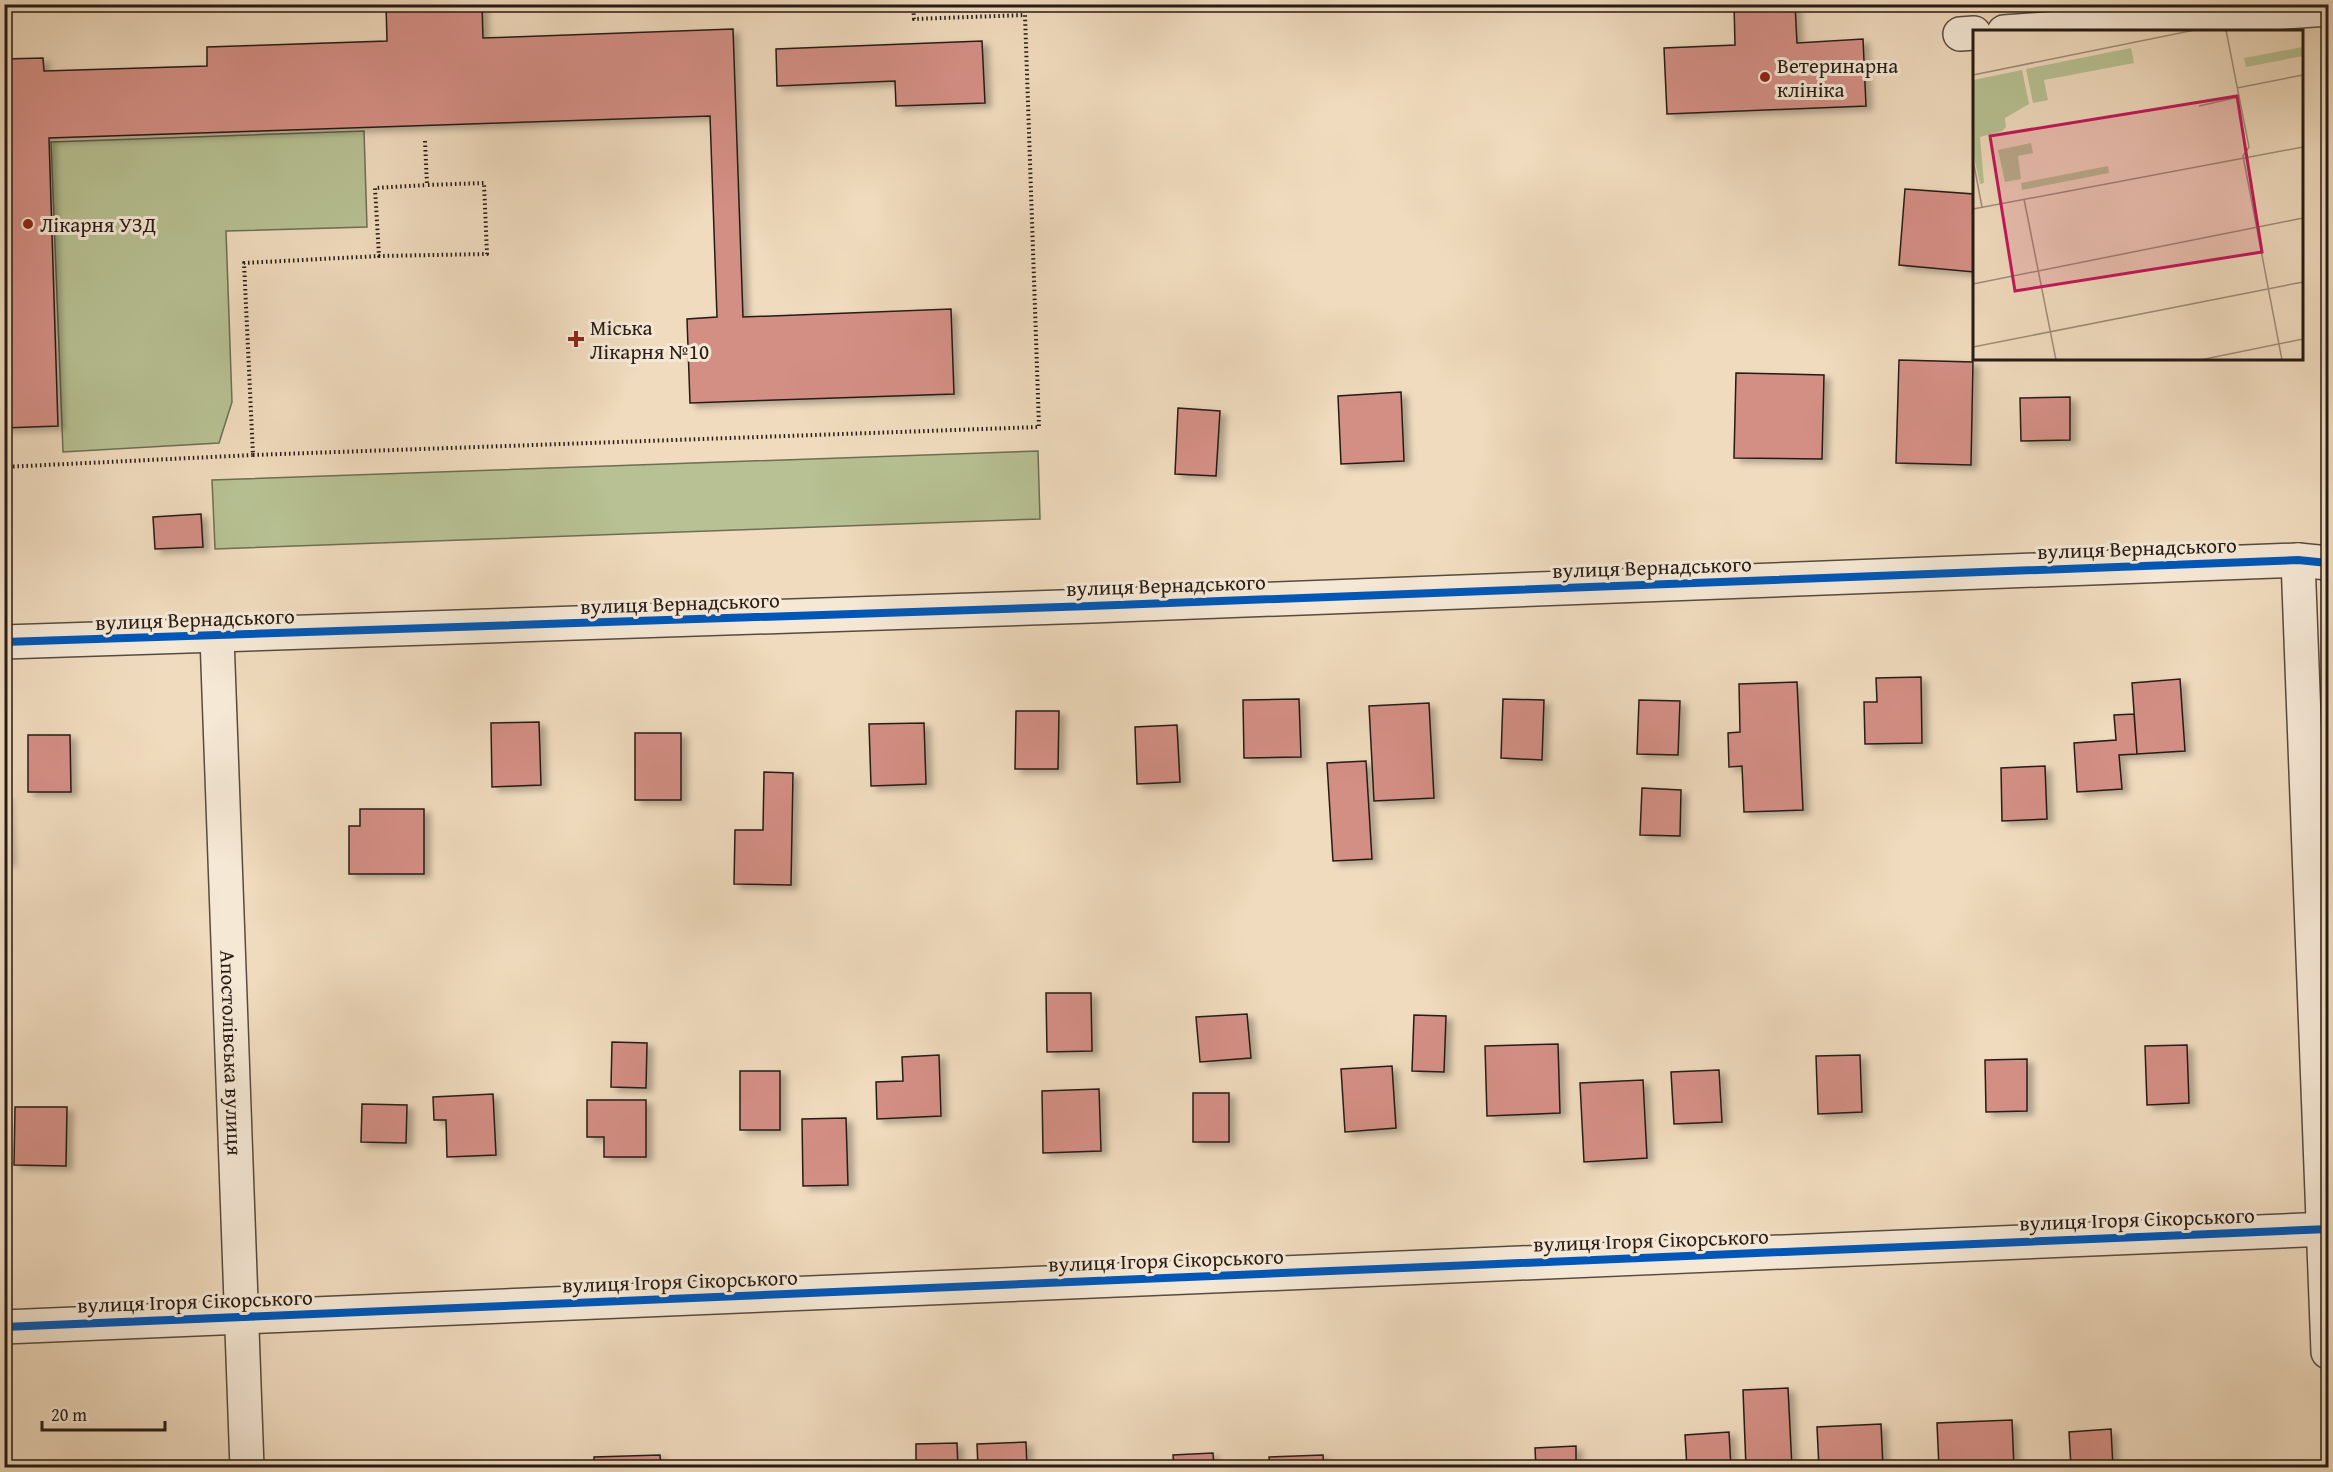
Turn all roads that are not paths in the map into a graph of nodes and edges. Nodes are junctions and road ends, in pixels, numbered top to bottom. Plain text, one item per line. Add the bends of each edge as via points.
1 (2328, 9) edge
2 (2032, 30) edge
3 (2328, 544) edge
4 (2313, 562) edge
5 (217, 637) junction
6 (4, 642) edge
7 (2326, 1229) edge
8 (242, 1318) junction
9 (4, 1328) edge
10 (2328, 1352) edge
11 (247, 1467) edge

1 - 2 street
3 - 4 street
4 - 5 street, вулиця Вернадського
4 - 7 street
5 - 6 street, вулиця Вернадського
5 - 8 street, Апостолівська вулиця
7 - 8 street, вулиця Ігоря Сікорського
7 - 10 street
8 - 9 street, вулиця Ігоря Сікорського
8 - 11 street, Апостолівська вулиця

